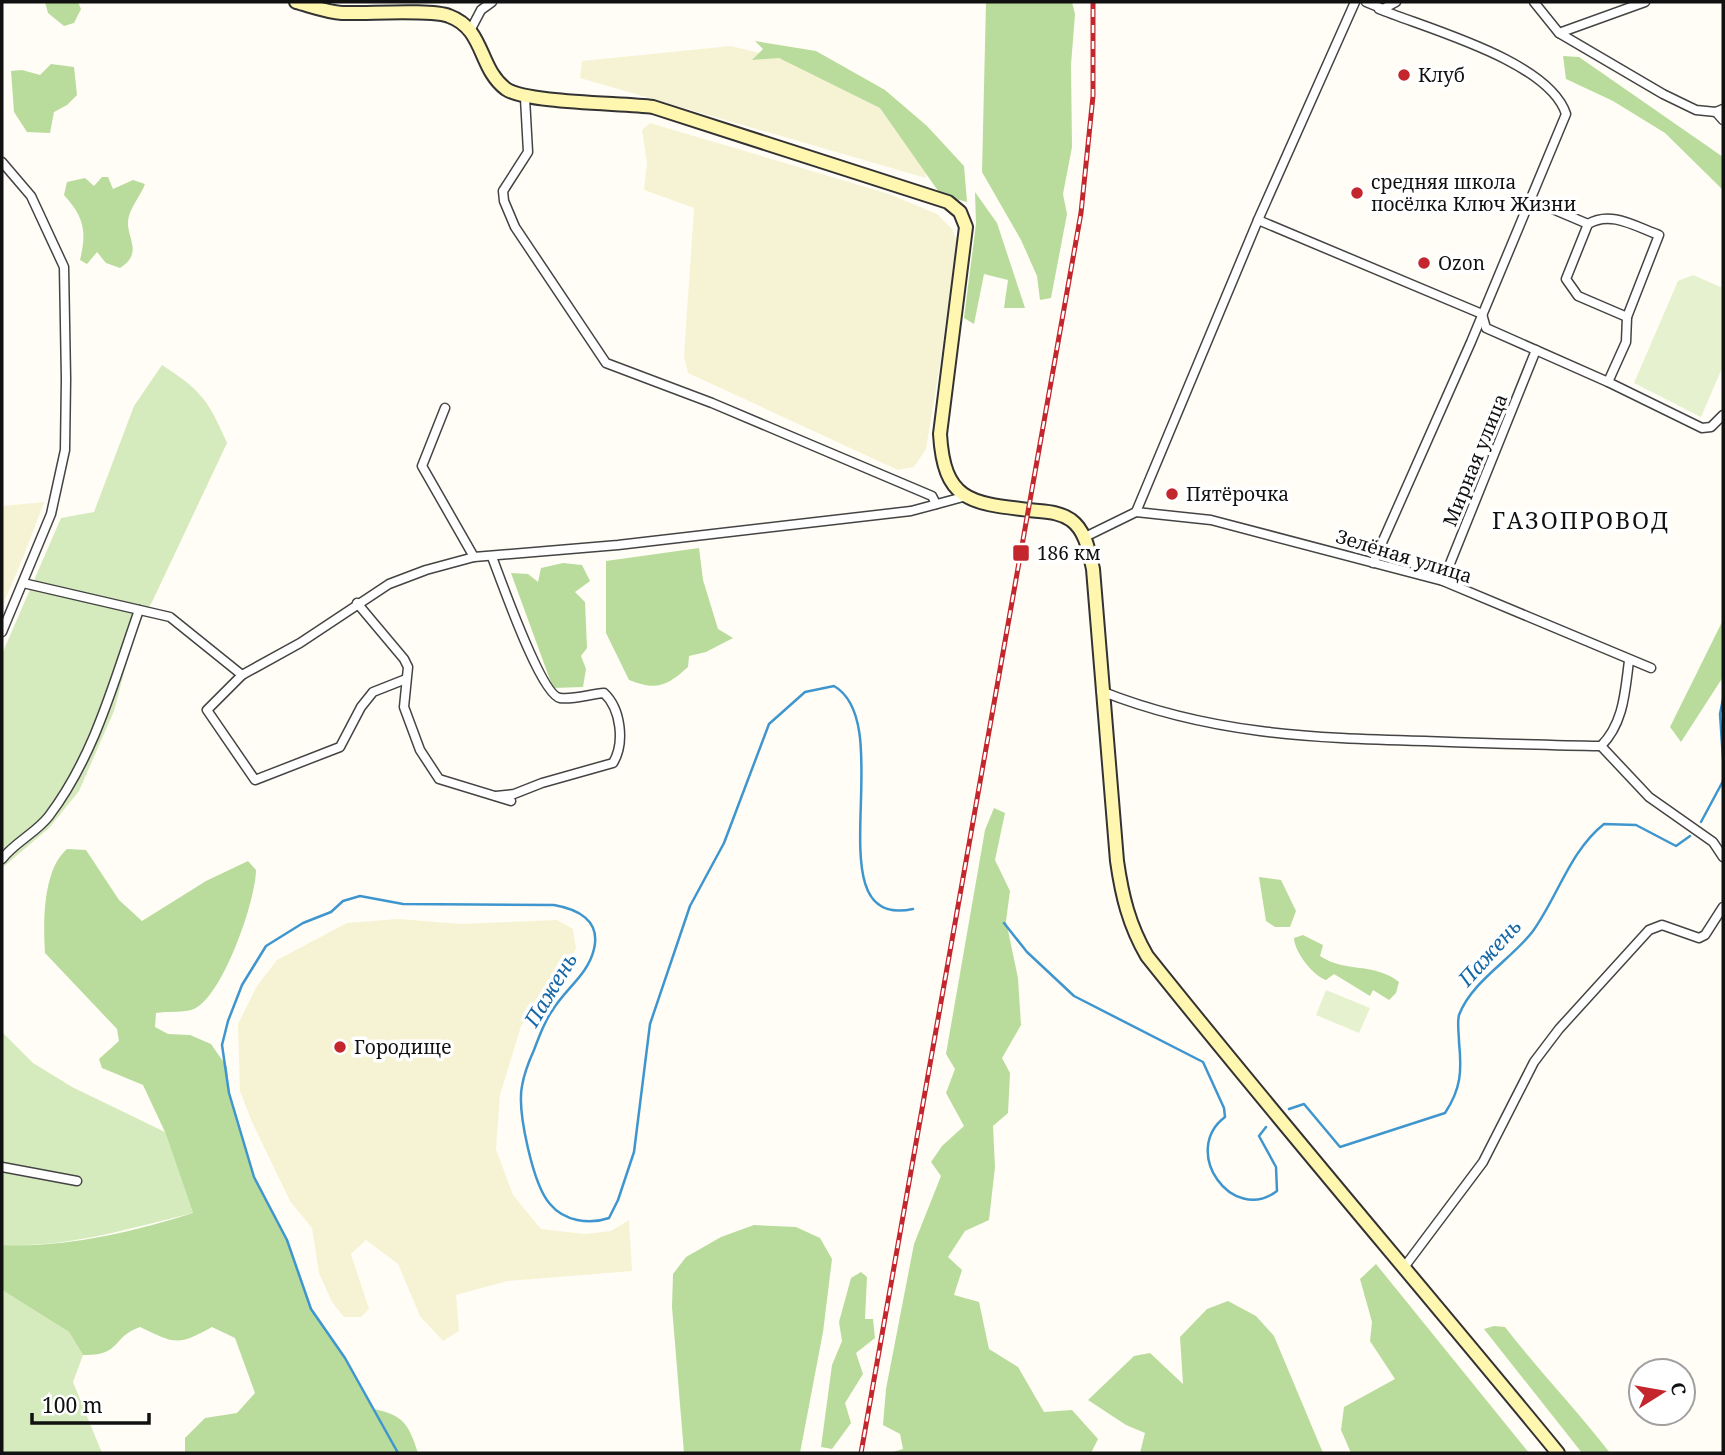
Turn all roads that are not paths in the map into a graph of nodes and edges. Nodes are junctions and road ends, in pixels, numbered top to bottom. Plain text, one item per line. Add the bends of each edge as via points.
1 (296, 2) edge
2 (492, 2) edge
3 (1355, 2) edge
4 (1398, 2) edge
5 (1534, 2) edge
6 (1644, 2) edge
7 (1373, 6) edge
8 (1350, 14) junction
9 (1405, 19) junction
10 (471, 29) junction
11 (1559, 33) junction
12 (525, 98) junction
13 (1720, 110) edge
14 (1723, 120) edge
15 (2, 162) edge
16 (1529, 199) junction
17 (1258, 220) junction
18 (1588, 224) junction
19 (1482, 314) junction
20 (1626, 317) junction
21 (1536, 350) junction
22 (1608, 382) junction
23 (445, 408) dead end
24 (1723, 415) edge
25 (963, 497) junction
26 (936, 504) junction
27 (1136, 512) junction
28 (1085, 537) junction
29 (474, 557) junction
30 (492, 557) junction
31 (1373, 563) junction
32 (1443, 581) junction
33 (23, 583) junction
34 (357, 603) junction
35 (139, 610) junction
36 (2, 632) edge
37 (1629, 661) junction
38 (1651, 668) dead end
39 (242, 675) junction
40 (406, 680) junction
41 (1101, 691) junction
42 (1601, 746) junction
43 (496, 796) junction
44 (511, 801) dead end
45 (1723, 857) edge
46 (2, 859) edge
47 (1723, 906) edge
48 (2, 1167) edge
49 (77, 1181) dead end
50 (1405, 1266) junction
51 (1558, 1453) edge

1 - 10 street via 338,13 447,15
2 - 10 street via 481,10
3 - 8 street
4 - 7 street via 1390,7
4 - 9 street
5 - 11 street
6 - 11 street
7 - 8 street
7 - 9 street
8 - 17 street
9 - 16 street via 1501,58 1533,75 1561,100 1566,114
10 - 12 street via 494,76 506,89
11 - 13 street via 1696,110
12 - 25 street via 653,107 948,202 960,212 967,227 940,434 941,460
12 - 26 street via 527,152 503,191 504,201 515,226 606,363 932,496
13 - 14 street
15 - 33 street via 32,196 64,267 65,450 51,514
16 - 18 street
16 - 19 street
17 - 19 street
17 - 27 street
18 - 20 street via 1566,279 1578,296
18 - 20 street via 1600,217 1612,218 1659,236
19 - 21 street via 1486,328
19 - 31 street
20 - 22 street via 1626,342
21 - 22 street
21 - 32 street, Мирная улица
22 - 24 street via 1702,428 1711,428
23 - 29 street via 422,466
25 - 26 street
25 - 28 street via 1054,512 1072,521
26 - 30 street via 911,511
27 - 28 street
27 - 31 street, Зелёная улица via 1212,520
28 - 41 street via 1093,569
29 - 30 street
29 - 34 street via 389,584
30 - 43 street via 549,692 560,698 604,694 613,702 620,739 613,763
31 - 32 street, Зелёная улица
32 - 37 street, Зелёная улица
33 - 35 street
33 - 36 street
34 - 39 street via 300,643
34 - 40 street via 404,659
35 - 39 street via 170,617
35 - 46 street via 95,737 74,782 47,820
37 - 38 street, Зелёная улица
37 - 42 street via 1624,704
39 - 40 street via 207,710 255,779 340,747 373,692
40 - 43 street via 404,707 420,750 439,779
41 - 42 street via 1150,710 1234,729 1334,739
41 - 50 street via 1117,861 1132,930 1147,956 1286,1128
42 - 45 street via 1649,797 1713,842
43 - 44 street
47 - 50 street via 1706,935 1699,938 1662,925 1649,930 1559,1029 1534,1062 1483,1162
48 - 49 street
50 - 51 street

